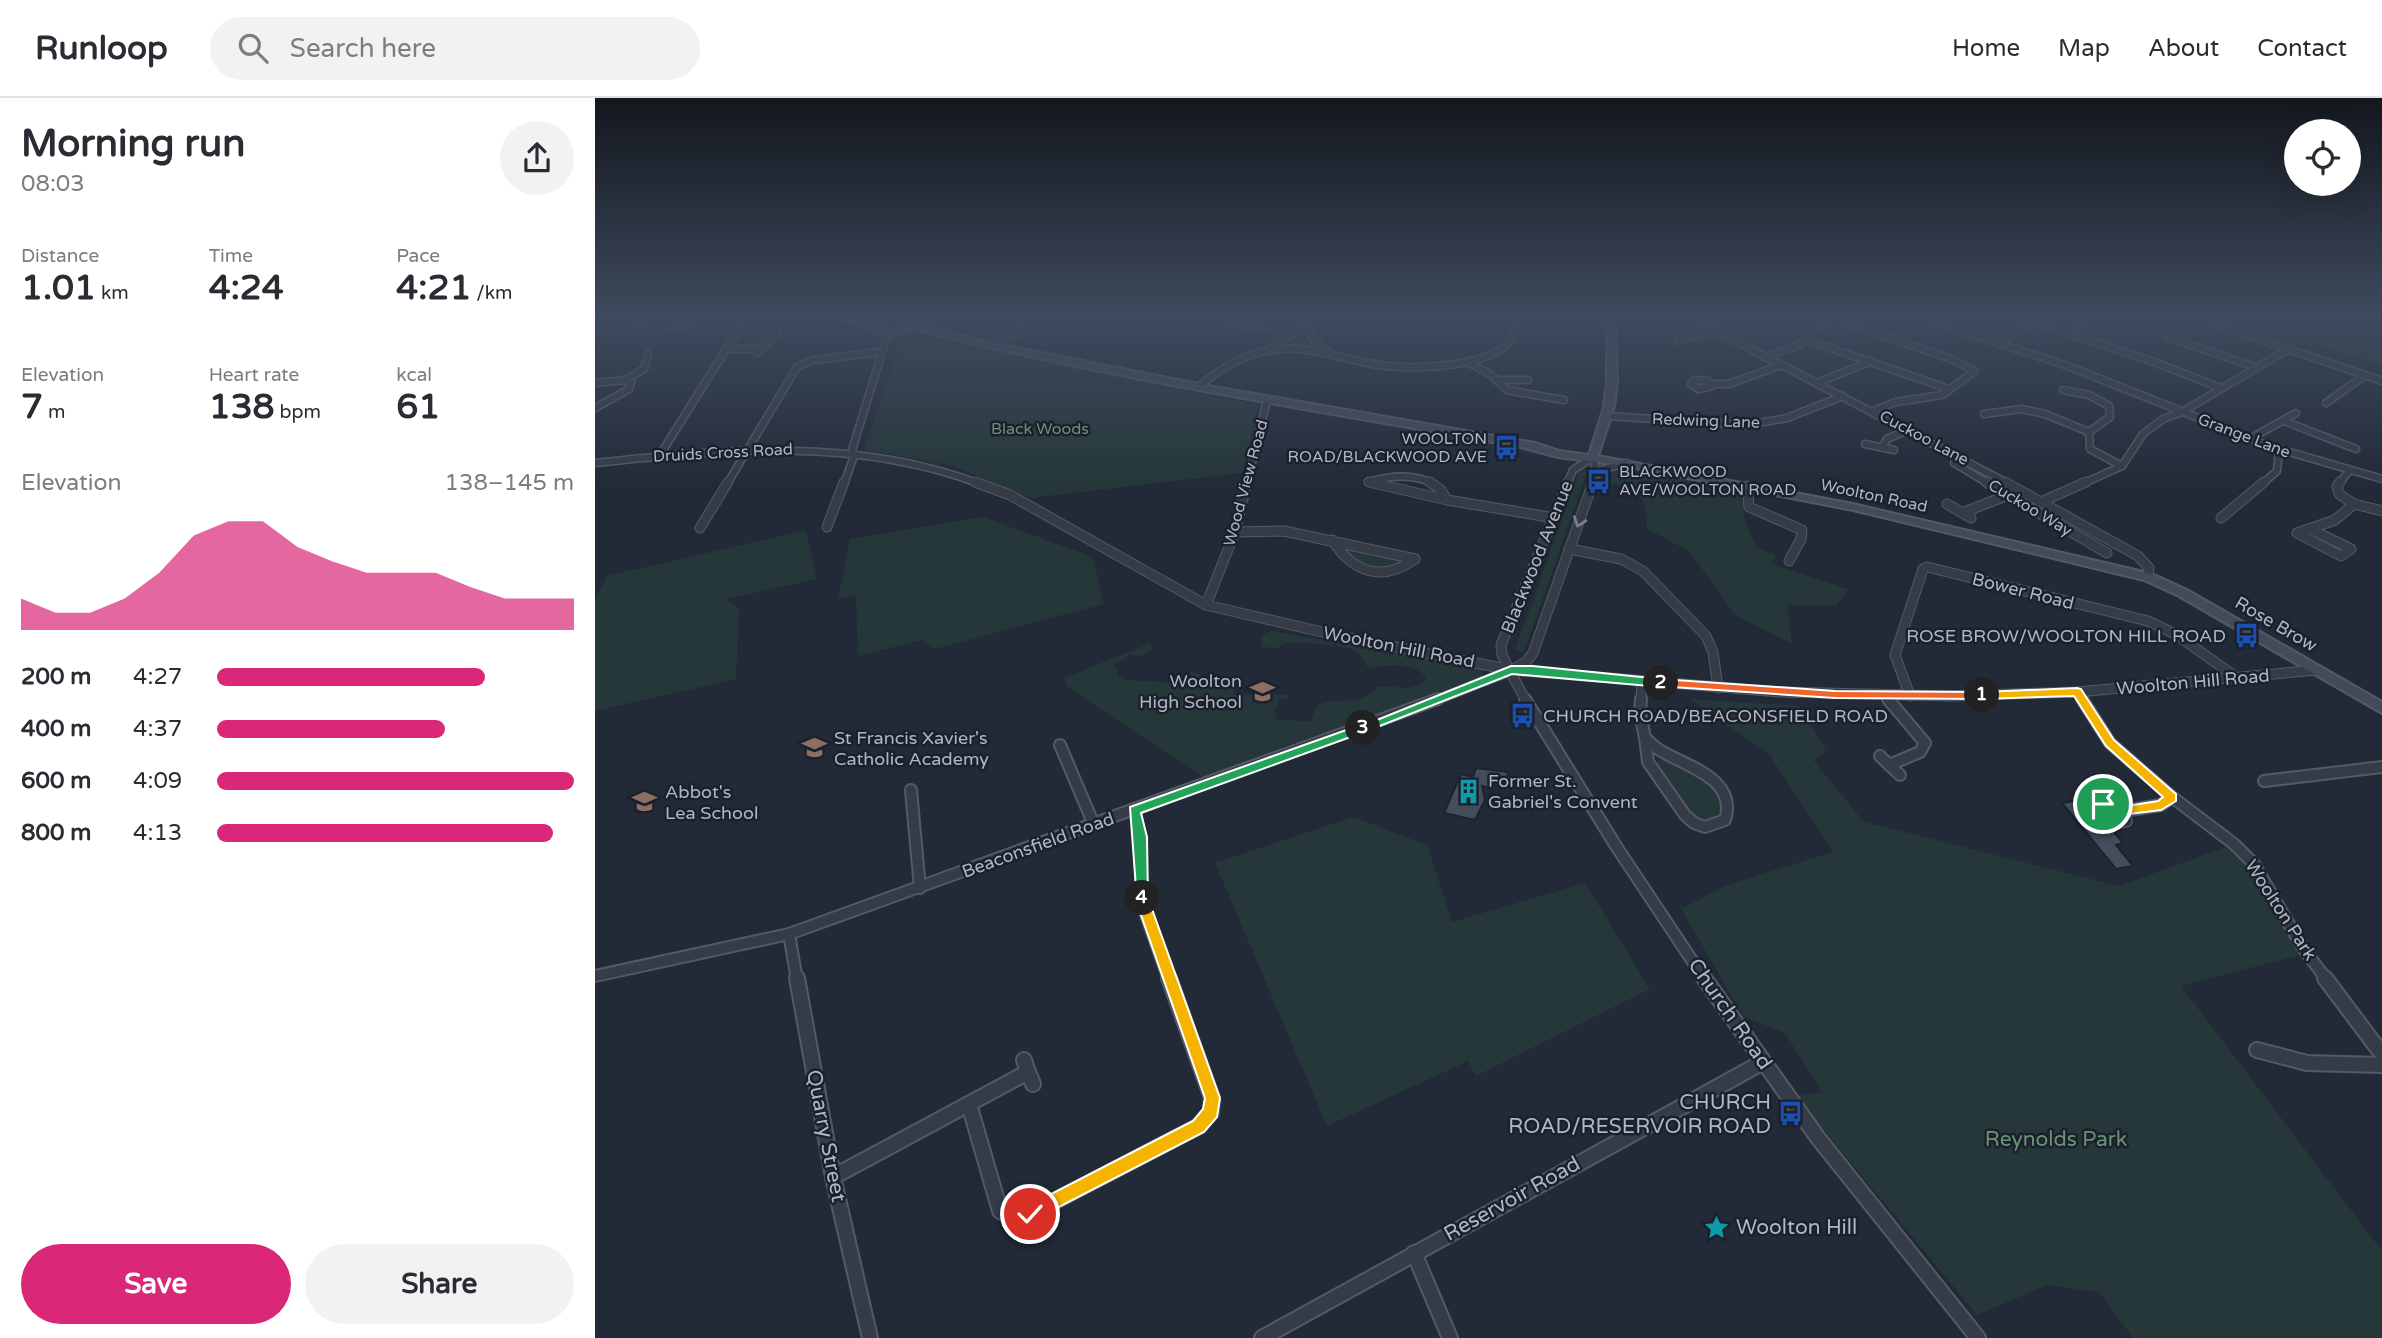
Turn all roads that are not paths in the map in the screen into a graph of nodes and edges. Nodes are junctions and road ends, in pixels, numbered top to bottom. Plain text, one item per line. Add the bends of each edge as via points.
1 (639, 372) edge
2 (712, 372) edge
3 (796, 372) edge
4 (876, 372) edge
5 (1122, 372) edge
6 (1218, 372) edge
7 (1483, 372) edge
8 (1612, 372) edge
9 (1762, 372) edge
10 (1795, 372) edge
11 (1844, 372) edge
12 (1901, 372) edge
13 (1974, 372) edge
14 (2082, 372) edge
15 (2180, 372) edge
16 (2251, 372) edge
17 (2356, 372) edge
18 (2365, 375) junction
19 (625, 380) junction
20 (1496, 380) junction
21 (1528, 380) dead end
22 (2382, 381) edge
23 (595, 383) edge
24 (1817, 383) junction
25 (1712, 384) dead end
26 (1198, 387) junction
27 (2221, 388) junction
28 (1949, 389) junction
29 (2063, 390) dead end
30 (1843, 396) junction
31 (1267, 400) junction
32 (1564, 400) dead end
33 (2326, 402) dead end
34 (595, 408) edge
35 (1873, 411) junction
36 (2182, 412) junction
37 (2296, 413) dead end
38 (1984, 414) dead end
39 (1606, 416) junction
40 (2284, 421) junction
41 (1910, 429) junction
42 (2089, 432) junction
43 (2248, 440) junction
44 (1865, 443) dead end
45 (1525, 445) junction
46 (1882, 447) junction
47 (747, 449) junction
48 (2356, 449) dead end
49 (1894, 450) dead end
50 (2279, 450) junction
51 (852, 453) junction
52 (660, 455) junction
53 (1566, 456) junction
54 (1592, 457) junction
55 (595, 463) edge
56 (1626, 463) junction
57 (1954, 463) dead end
58 (2122, 466) junction
59 (1573, 470) junction
60 (1597, 471) junction
61 (2348, 472) junction
62 (2382, 479) edge
63 (1747, 486) junction
64 (2021, 490) junction
65 (2006, 495) junction
66 (1447, 500) junction
67 (2043, 502) junction
68 (1947, 504) dead end
69 (2354, 504) junction
70 (2382, 511) edge
71 (1962, 513) junction
72 (1555, 518) junction
73 (2221, 518) dead end
74 (1971, 519) dead end
75 (827, 527) dead end
76 (701, 528) dead end
77 (2312, 530) junction
78 (1235, 532) junction
79 (1332, 540) junction
80 (1569, 549) junction
81 (2106, 553) dead end
82 (1789, 561) dead end
83 (2148, 577) junction
84 (1206, 605) junction
85 (1511, 670) junction
86 (2317, 670) junction
87 (2240, 680) junction
88 (1642, 681) junction
89 (1718, 688) junction
90 (2077, 692) junction
91 (1886, 696) junction
92 (1910, 696) junction
93 (2382, 708) edge
94 (1645, 738) junction
95 (1060, 745) dead end
96 (1879, 756) dead end
97 (1889, 765) junction
98 (2382, 767) edge
99 (1900, 775) dead end
100 (2265, 781) dead end
101 (911, 790) dead end
102 (2172, 797) junction
103 (2103, 804) dead end
104 (1135, 810) junction
105 (2119, 812) junction
106 (1094, 825) junction
107 (2100, 825) dead end
108 (920, 888) junction
109 (789, 934) junction
110 (595, 976) edge
111 (2257, 1050) dead end
112 (2382, 1054) edge
113 (1763, 1062) junction
114 (2382, 1065) edge
115 (1028, 1072) dead end
116 (969, 1104) junction
117 (833, 1177) junction
118 (1414, 1253) junction
119 (870, 1338) edge
120 (1262, 1338) edge
121 (1450, 1338) edge
122 (1978, 1338) edge

1 - 19 street
2 - 52 street
3 - 47 street
4 - 51 street
5 - 26 street, Woolton Road
6 - 26 street
7 - 20 street
8 - 39 street
9 - 25 street via 1729,384
10 - 24 street, Cuckoo Lane
11 - 24 street
12 - 28 street
13 - 28 street
14 - 36 street, Grange Lane
15 - 27 street
16 - 27 street
17 - 18 street
18 - 22 street
18 - 33 street
19 - 23 street
19 - 34 street via 631,382 629,389
20 - 21 street
20 - 32 street via 1507,390
24 - 30 street, Cuckoo Lane
26 - 31 street, Woolton Road
27 - 36 street
28 - 35 street via 1942,395 1896,402
29 - 42 street via 2089,395 2109,406 2110,417
30 - 35 street, Cuckoo Lane
30 - 39 street, Redwing Lane via 1787,418 1747,425
31 - 45 street, Woolton Road
31 - 78 street, Wood View Road
35 - 41 street, Cuckoo Lane
36 - 43 street, Grange Lane
36 - 58 street via 2143,434
37 - 40 street
38 - 42 street via 2022,410
39 - 54 street
40 - 43 street
40 - 48 street
41 - 46 street via 1887,439
41 - 64 street, Cuckoo Lane
42 - 58 street via 2090,449
43 - 50 street, Grange Lane
44 - 46 street
45 - 53 street, Woolton Road
45 - 54 street, Woolton Road
46 - 49 street
47 - 51 street, Druids Cross Road
47 - 52 street, Druids Cross Road
47 - 76 street
50 - 61 street, Grange Lane
50 - 73 street via 2277,471
51 - 75 street
51 - 84 street, Woolton Hill Road via 908,462 981,482
52 - 55 street, Druids Cross Road
53 - 54 street, Woolton Road
53 - 59 street, Blackwood Avenue
54 - 56 street, Woolton Road
54 - 59 street, Blackwood Avenue
54 - 60 street, Blackwood Avenue
56 - 60 street, Blackwood Avenue
56 - 63 street, Woolton Road
57 - 65 street, Cuckoo Way
58 - 67 street
59 - 72 street, Blackwood Avenue
60 -> 80 street, Blackwood Avenue
61 - 62 street, Grange Lane
61 - 69 street via 2337,486 2339,494
63 - 82 street via 1749,508 1801,530
63 - 83 street, Woolton Road via 1958,530
64 - 65 street
64 - 67 street, Cuckoo Lane
65 - 71 street
65 - 81 street, Cuckoo Way
66 - 66 street via 1439,487 1418,477 1369,482
66 - 72 street
67 - 83 street, Cuckoo Lane via 2138,556 2149,568
68 - 71 street
69 - 70 street
69 - 77 street via 2335,520
71 - 74 street
72 - 85 street, Blackwood Avenue via 1501,645
77 - 77 street via 2331,540 2351,549 2341,556 2297,533
78 - 79 street via 1284,531
78 - 84 street, Wood View Road
79 - 79 street via 1344,543 1415,559 1406,568 1368,570 1349,563
80 - 85 street, Blackwood Avenue via 1533,653 1526,663
80 - 89 street via 1615,557 1643,571 1706,636
83 - 86 street, Rose Brow
84 - 85 street, Woolton Hill Road
85 - 88 street, Woolton Hill Road
85 - 104 street, Beaconsfield Road
85 - 113 street, Church Road via 1610,839
86 - 87 street, Woolton Hill Road
86 - 93 street, Rose Brow
87 - 90 street, Woolton Hill Road
87 - 92 street, Bower Road via 2177,635 2148,621 1927,567 1895,652
88 - 89 street, Woolton Hill Road
88 - 94 street via 1640,713
89 - 91 street, Woolton Hill Road
90 - 92 street, Woolton Hill Road
90 - 102 street, Woolton Park via 2110,743
91 - 92 street, Woolton Hill Road
91 - 97 street via 1925,743 1920,752
94 - 94 street via 1706,774 1720,788 1728,802 1725,820 1705,827 1685,815 1648,762
95 - 106 street
96 - 97 street
97 - 99 street
98 - 100 street
101 - 108 street
102 - 105 street via 2161,805
102 - 112 street, Woolton Park via 2254,864 2303,948
103 - 105 street via 2111,813
104 - 106 street, Beaconsfield Road
104 - 116 street via 1142,904 1212,1098 1211,1112 1199,1126 1030,1214 1013,1217 1000,1211
105 - 107 street via 2126,821
106 - 108 street, Beaconsfield Road
108 - 109 street, Beaconsfield Road
109 - 110 street, Beaconsfield Road
109 - 117 street, Quarry Street
111 - 114 street via 2307,1063
113 - 118 street, Reservoir Road
113 - 122 street, Church Road
115 - 116 street
116 - 117 street
117 - 119 street, Quarry Street
118 - 120 street, Reservoir Road
118 - 121 street

